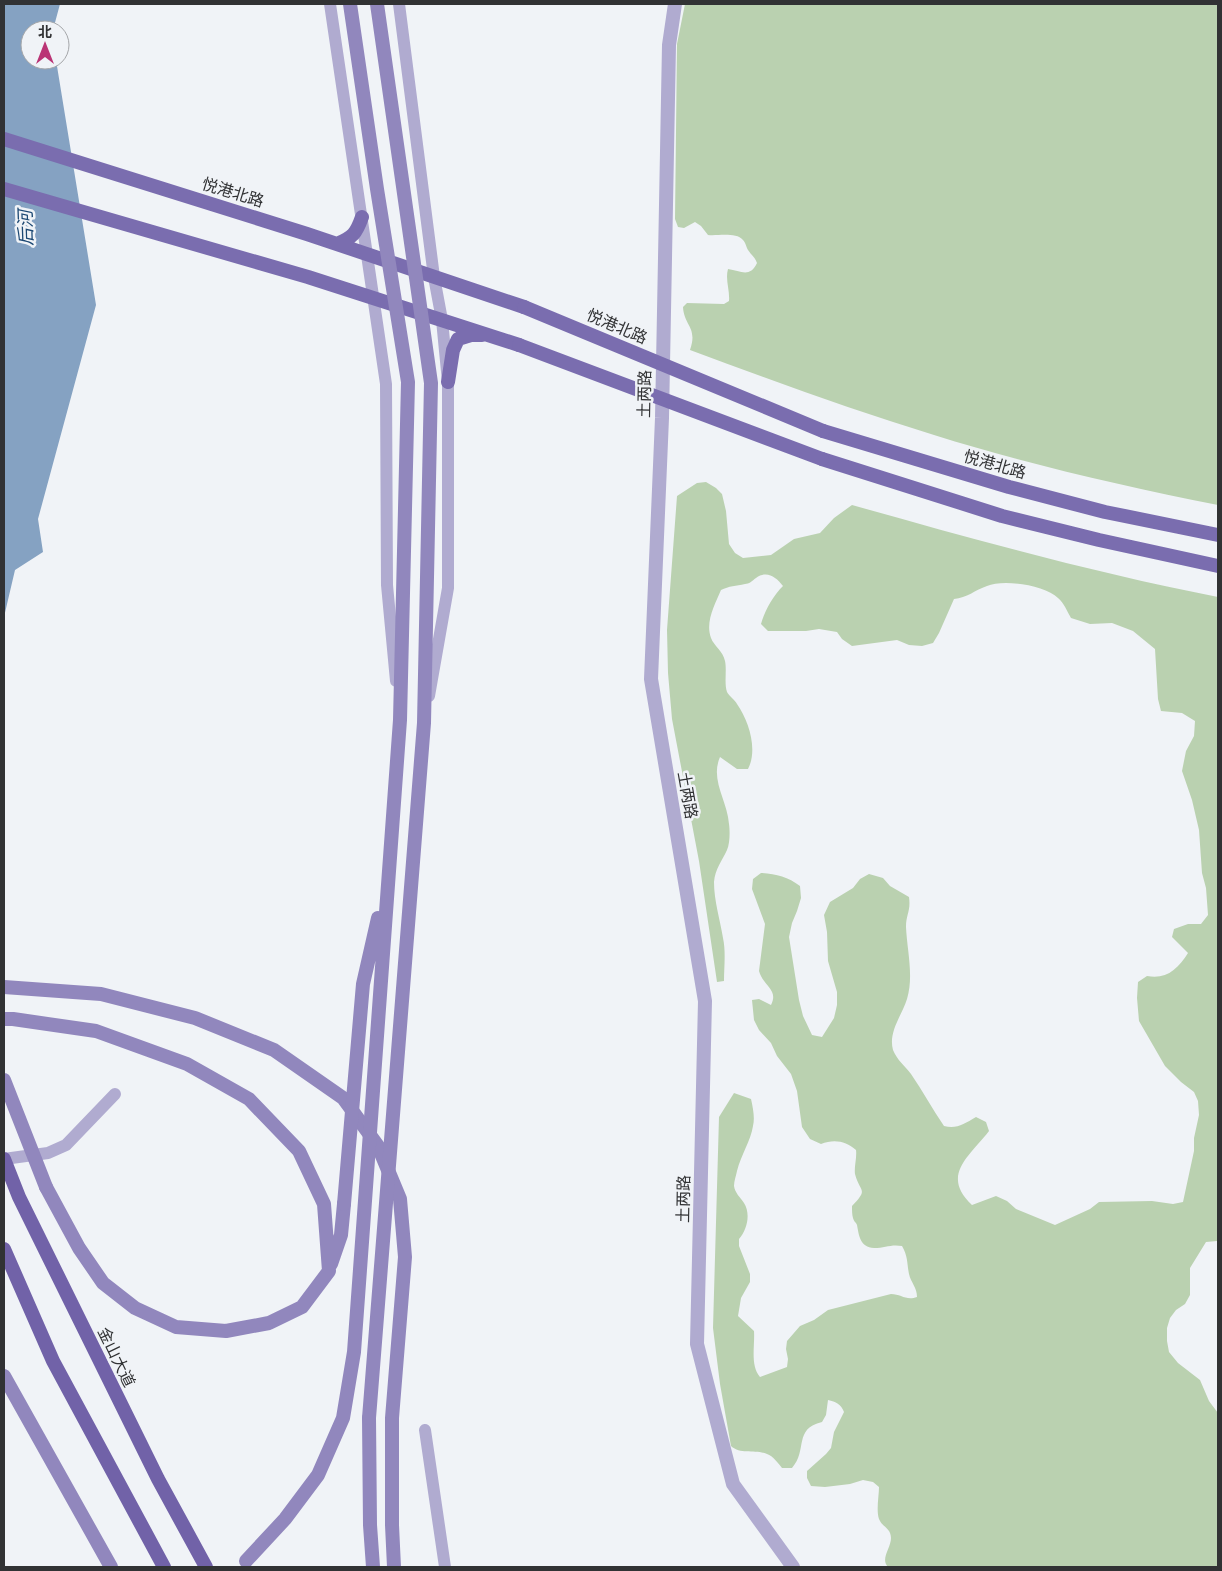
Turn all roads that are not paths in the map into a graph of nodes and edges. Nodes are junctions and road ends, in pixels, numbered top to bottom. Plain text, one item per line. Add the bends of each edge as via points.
1 (330, 4) edge
2 (350, 4) edge
3 (377, 4) edge
4 (399, 4) edge
5 (675, 4) edge
6 (4, 139) edge
7 (4, 189) edge
8 (362, 217) junction
9 (337, 244) junction
10 (367, 254) junction
11 (434, 277) junction
12 (374, 298) junction
13 (442, 320) junction
14 (487, 335) junction
15 (448, 382) junction
16 (1218, 535) edge
17 (1218, 566) edge
18 (400, 720) junction
19 (424, 723) junction
20 (388, 874) junction
21 (4, 986) edge
22 (4, 1019) edge
23 (4, 1080) edge
24 (115, 1094) dead end
25 (4, 1159) edge
26 (4, 1249) edge
27 (329, 1270) junction
28 (4, 1376) edge
29 (425, 1430) dead end
30 (244, 1564) edge
31 (111, 1567) edge
32 (164, 1567) edge
33 (206, 1567) edge
34 (374, 1567) edge
35 (394, 1567) edge
36 (445, 1567) edge
37 (793, 1567) edge

1 - 8 street
2 - 18 main road, bridge via 408,382
3 - 19 main road, bridge via 431,383
4 - 11 street
5 - 37 street, 土两路 via 669,46 662,418 651,679 705,1001 697,1344 733,1484
6 - 9 main road, 悦港北路
7 - 12 main road
8 - 9 main road via 357,231
8 - 10 street
9 - 10 main road, 悦港北路
10 - 11 main road, 悦港北路
10 - 12 street
11 - 13 street
11 - 16 main road, 悦港北路, bridge via 524,307 823,431 1009,487 1105,512
12 - 13 main road
12 - 18 street, bridge via 386,384 387,585
13 - 14 main road
13 - 15 street
14 - 15 main road via 471,334 458,339
14 - 17 main road, bridge via 822,459 1002,516
15 - 19 street, bridge via 448,588
18 - 20 main road, bridge
19 - 34 main road, bridge via 369,1418 370,1524
20 - 27 main road, bridge via 363,984 341,1235
20 - 30 main road, bridge via 354,1352 344,1418 318,1474 285,1519
21 - 35 main road, bridge via 101,994 195,1018 274,1050 344,1098 378,1146 400,1199 405,1258 392,1418
22 - 27 main road via 96,1031 187,1064 248,1099 299,1150 324,1204
23 - 27 main road, bridge via 46,1187 79,1248 103,1283 135,1308 176,1327 226,1331 269,1323 302,1307
24 - 25 street via 66,1145 48,1153
25 - 33 highway, 金山大道 via 19,1198 158,1479
26 - 32 highway via 53,1361
28 - 31 main road
29 - 36 street

